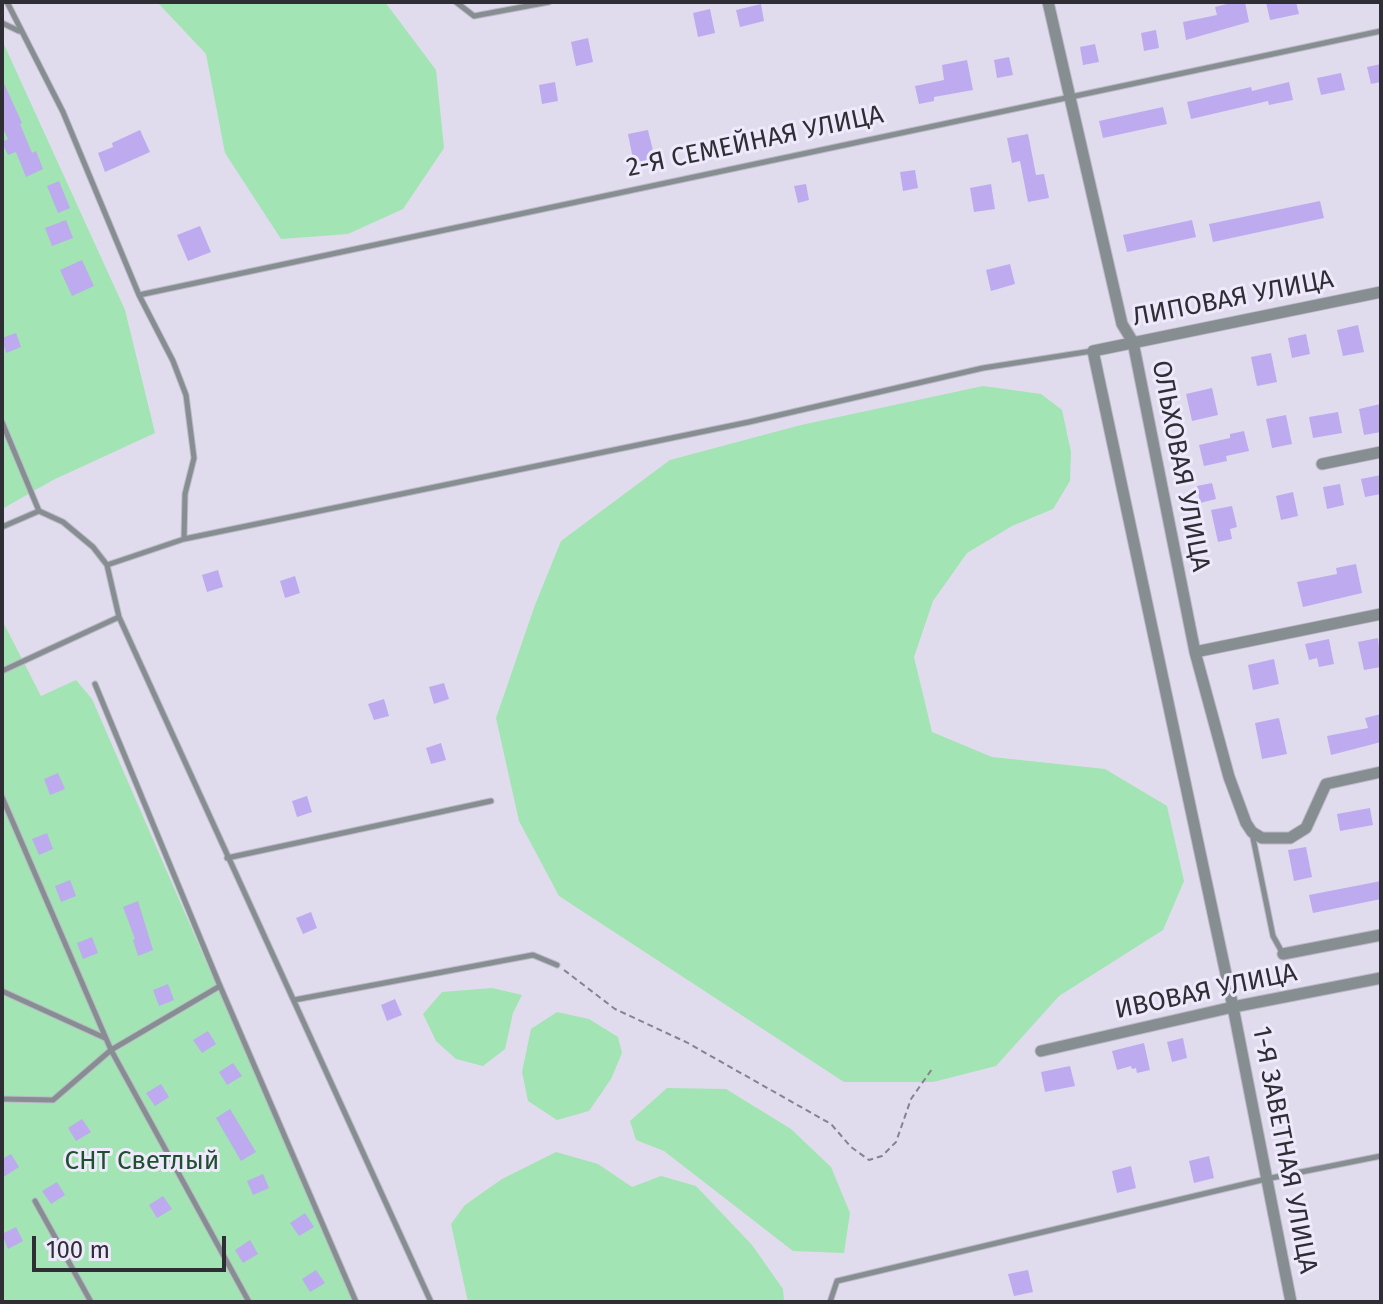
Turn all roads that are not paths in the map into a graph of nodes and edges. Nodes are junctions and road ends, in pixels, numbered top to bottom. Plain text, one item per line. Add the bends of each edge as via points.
1 (7, 2) edge
2 (456, 2) edge
3 (549, 2) edge
4 (1048, 2) edge
5 (2, 23) edge
6 (1381, 31) edge
7 (20, 32) junction
8 (1070, 95) junction
9 (1381, 292) edge
10 (139, 295) junction
11 (1133, 342) junction
12 (1093, 351) junction
13 (2, 422) edge
14 (1381, 452) edge
15 (1322, 464) dead end
16 (39, 511) junction
17 (2, 527) edge
18 (184, 539) junction
19 (107, 565) junction
20 (1381, 614) edge
21 (119, 617) junction
22 (1195, 652) junction
23 (2, 671) edge
24 (95, 684) dead end
25 (1381, 772) edge
26 (2, 797) edge
27 (491, 801) dead end
28 (1252, 832) junction
29 (227, 858) junction
30 (1381, 935) edge
31 (1283, 954) joint
32 (557, 965) road end
33 (1381, 978) edge
34 (220, 986) junction
35 (2, 991) edge
36 (294, 1000) junction
37 (1233, 1007) junction
38 (106, 1039) junction
39 (111, 1050) junction
40 (1041, 1051) dead end
41 (2, 1099) edge
42 (1381, 1156) edge
43 (1266, 1179) junction
44 (35, 1201) dead end
45 (91, 1302) edge
46 (249, 1302) edge
47 (356, 1302) edge
48 (431, 1302) edge
49 (830, 1302) edge
50 (1291, 1302) edge

1 - 7 lane
2 - 3 lane via 474,16
4 - 8 street, ОЛЬХОВАЯ УЛИЦА
5 - 7 lane
6 - 8 lane, 2-Я СЕМЕЙНАЯ УЛИЦА
7 - 10 lane via 63,112
8 - 10 lane, 2-Я СЕМЕЙНАЯ УЛИЦА
8 - 11 street, ОЛЬХОВАЯ УЛИЦА via 1122,324
9 - 11 street, ЛИПОВАЯ УЛИЦА
10 - 18 lane via 186,395 194,458 185,494
11 - 12 street, ЛИПОВАЯ УЛИЦА
11 - 22 street, ОЛЬХОВАЯ УЛИЦА
12 - 18 lane via 983,368
12 - 37 street, 1-Я ЗАВЕТНАЯ УЛИЦА
13 - 16 lane
14 - 15 street
16 - 17 lane
16 - 19 lane via 63,522
18 - 19 lane
19 - 21 lane
20 - 22 street
21 - 23 lane
21 - 29 lane
22 - 28 street, ОЛЬХОВАЯ УЛИЦА via 1229,777
24 - 34 lane
25 - 28 street via 1326,784 1306,828 1290,838 1262,838
26 - 38 lane
27 - 29 lane
28 - 31 lane via 1273,936
29 - 36 lane
30 - 31 street, ИВОВАЯ УЛИЦА
32 - 36 lane via 533,955
33 - 37 street, ИВОВАЯ УЛИЦА
34 - 39 lane
34 - 47 lane
35 - 38 lane
36 - 48 lane
37 - 40 street, ИВОВАЯ УЛИЦА
37 - 43 street, 1-Я ЗАВЕТНАЯ УЛИЦА
38 - 39 lane
39 - 41 lane via 53,1100
39 - 46 lane
42 - 43 lane
43 - 49 lane via 837,1281
43 - 50 street, 1-Я ЗАВЕТНАЯ УЛИЦА
44 - 45 lane

